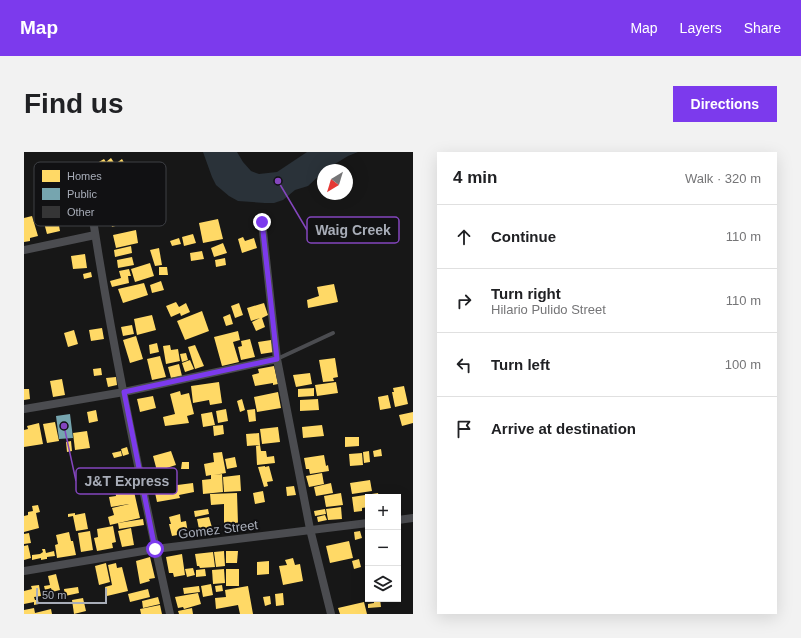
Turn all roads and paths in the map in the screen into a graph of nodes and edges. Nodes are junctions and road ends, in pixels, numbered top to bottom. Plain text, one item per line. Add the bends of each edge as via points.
1 (262, 222) dead end
2 (94, 226) edge
3 (95, 235) junction
4 (24, 250) edge
5 (333, 333) dead end
6 (277, 359) junction
7 (124, 392) junction
8 (24, 409) edge
9 (413, 518) edge
10 (401, 520) edge
11 (365, 523) edge
12 (310, 529) junction
13 (155, 549) junction
14 (24, 571) edge
15 (170, 614) edge
16 (331, 614) edge

1 - 6 street
2 - 3 street
3 - 4 street
3 - 7 street
5 - 6 lane
6 - 7 street
6 - 12 street
7 - 8 street
7 - 13 street
9 - 10 street
11 - 12 street, Gomez Street
12 - 13 street, Gomez Street
12 - 16 street
13 - 14 street, Gomez Street
13 - 15 street

